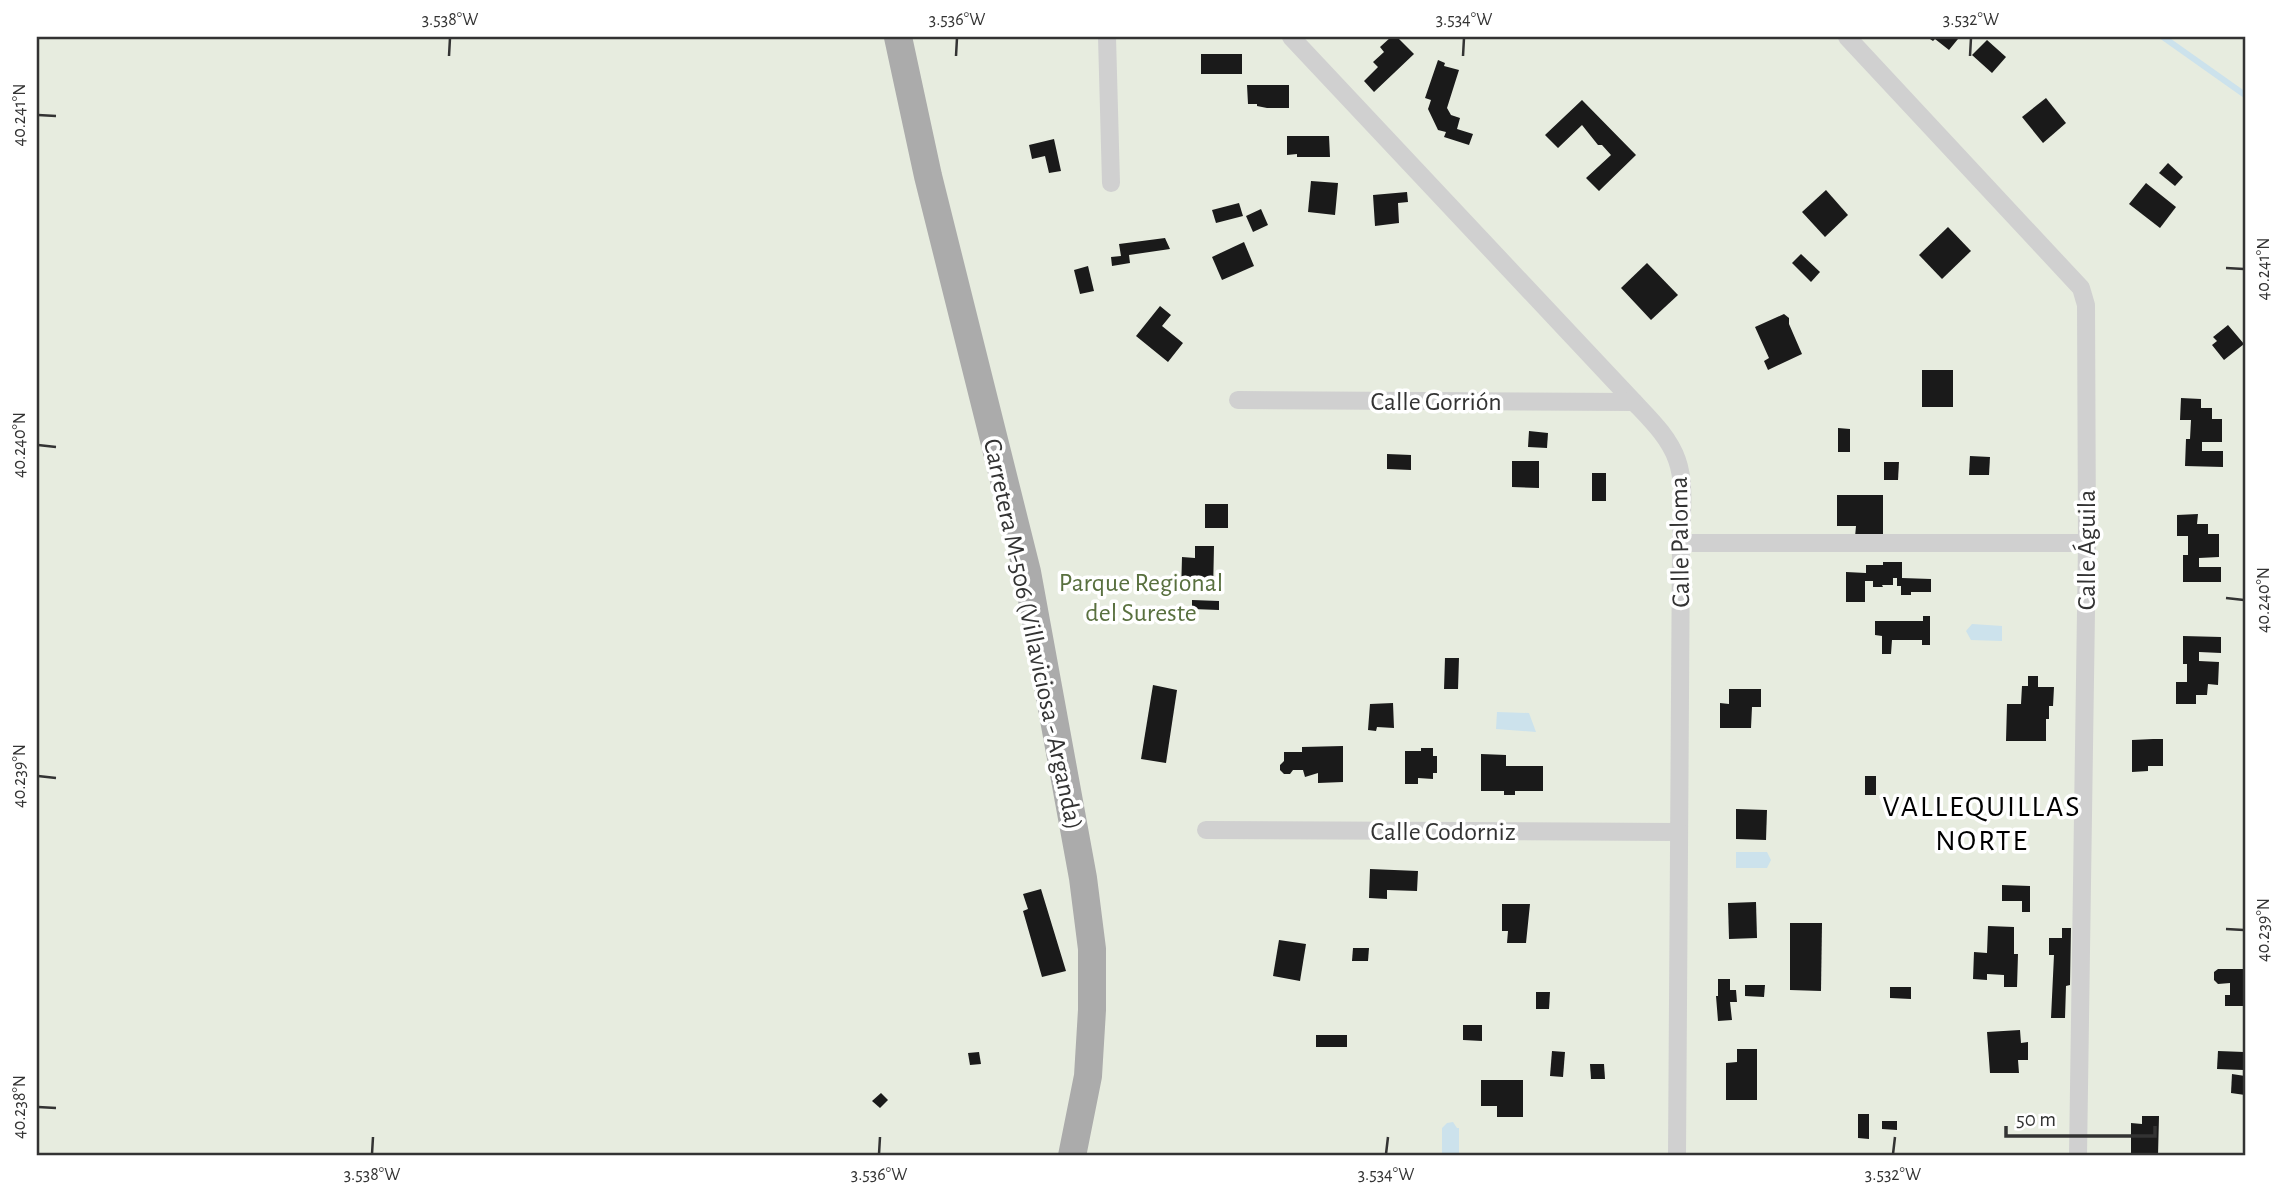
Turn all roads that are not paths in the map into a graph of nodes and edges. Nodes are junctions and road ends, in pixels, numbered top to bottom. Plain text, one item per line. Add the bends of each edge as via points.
1 (898, 37) edge
2 (1107, 37) edge
3 (1291, 37) edge
4 (1847, 37) edge
5 (1111, 183) dead end
6 (1238, 400) dead end
7 (1634, 402) junction
8 (2087, 543) junction
9 (1681, 544) junction
10 (1206, 831) dead end
11 (1679, 832) junction
12 (1072, 1156) edge
13 (1677, 1156) edge
14 (2078, 1156) edge

1 - 12 main road, Carretera M-506 (Villaviciosa - Arganda) via 1027,572 1083,878 1092,948 1092,1010 1088,1076
2 - 5 street
3 - 7 street, Calle Paloma
4 - 8 street, Calle Águila via 2081,288 2086,305
6 - 7 street, Calle Gorrión
7 - 9 street, Calle Paloma via 1677,458
8 - 9 street
8 - 14 street, Calle Águila
9 - 11 street, Calle Paloma
10 - 11 street, Calle Codorniz
11 - 13 street, Calle Paloma

